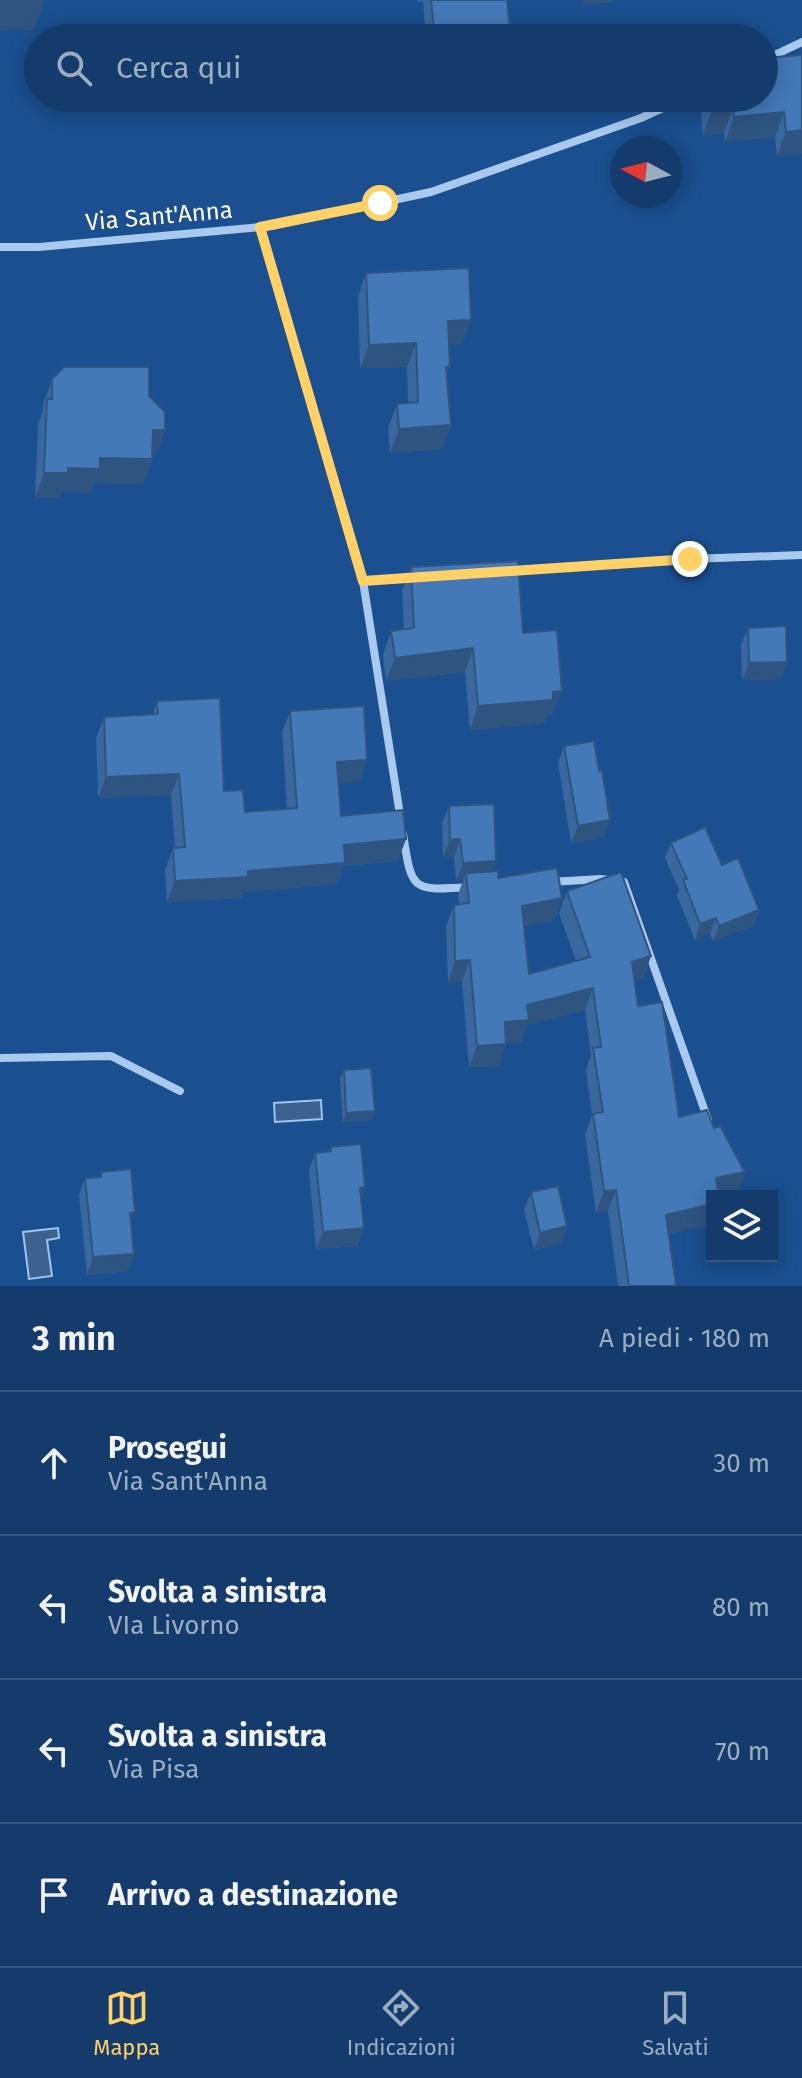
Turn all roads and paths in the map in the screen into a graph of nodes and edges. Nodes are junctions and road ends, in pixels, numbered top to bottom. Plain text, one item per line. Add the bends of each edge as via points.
1 (802, 42) edge
2 (778, 53) edge
3 (655, 112) edge
4 (260, 227) junction
5 (0, 247) edge
6 (802, 555) edge
7 (503, 571) edge
8 (426, 576) edge
9 (363, 581) junction
10 (540, 883) edge
11 (480, 886) edge
12 (0, 1058) edge
13 (180, 1091) dead end
14 (710, 1127) edge

1 - 2 street
3 - 4 street, Via Sant'Anna via 431,192
4 - 5 street, Via Sant'Anna
4 - 9 street
6 - 7 street
8 - 9 street
9 - 11 street via 410,877 419,887 434,889
10 - 14 street via 624,882
12 - 13 street via 111,1056

